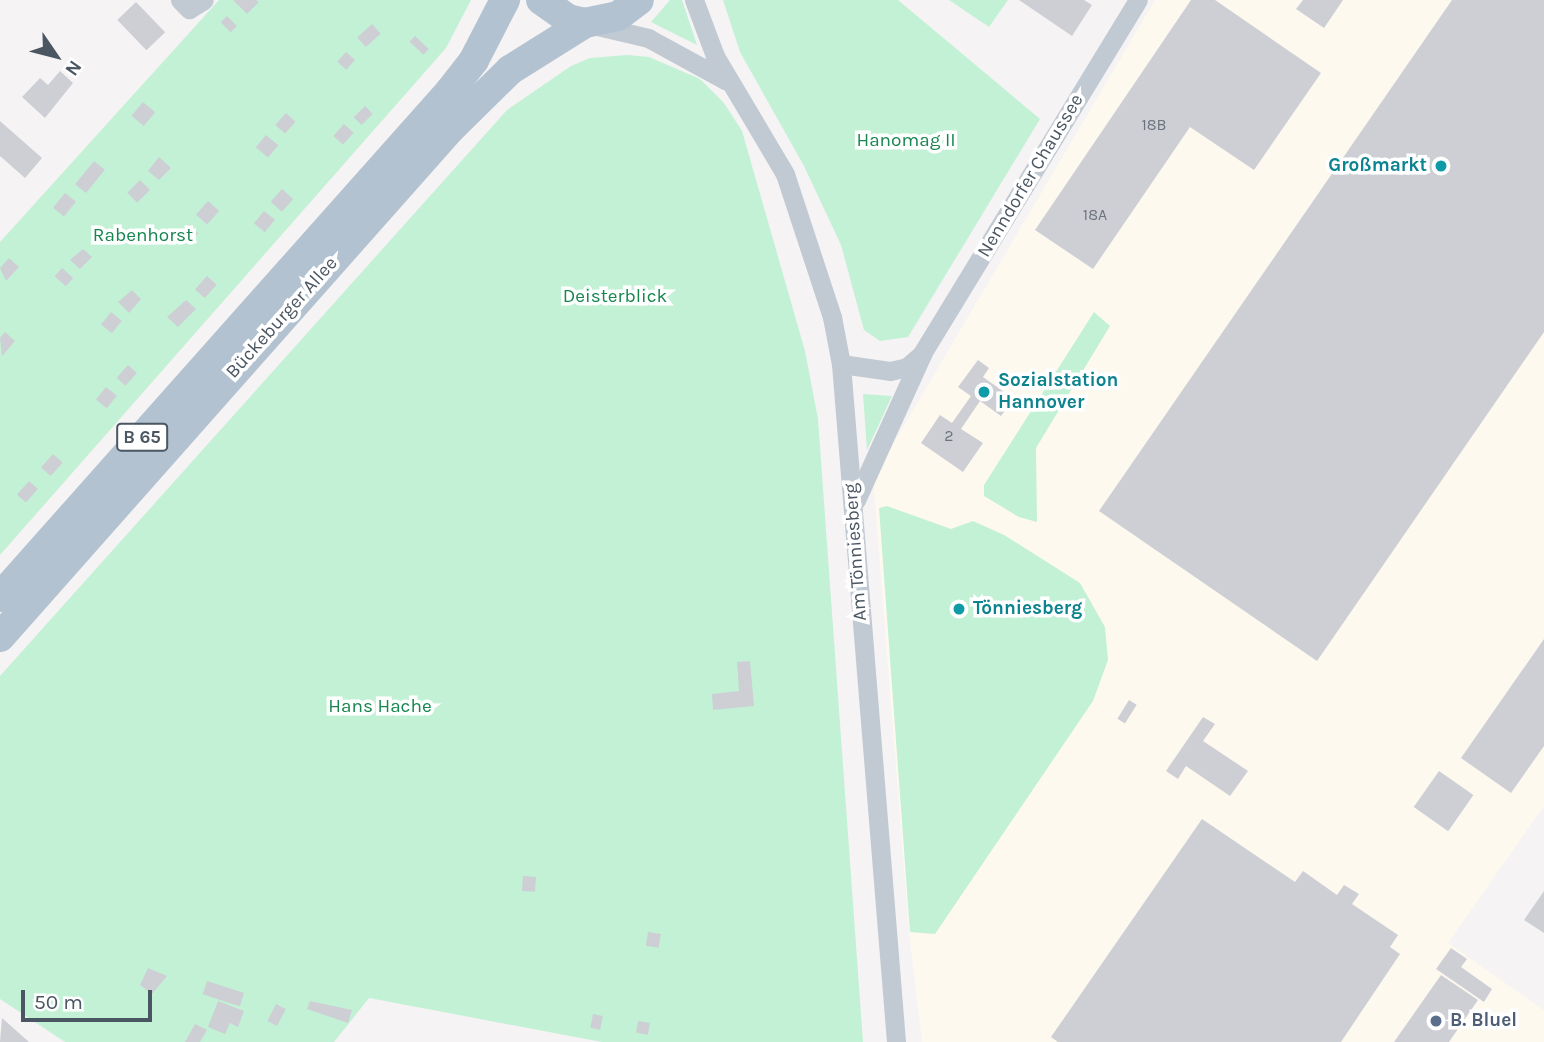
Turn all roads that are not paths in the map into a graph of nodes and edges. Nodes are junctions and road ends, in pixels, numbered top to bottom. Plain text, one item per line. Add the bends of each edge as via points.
1 (180, 0) edge
2 (204, 0) edge
3 (505, 0) edge
4 (541, 0) edge
5 (639, 0) edge
6 (694, 0) edge
7 (1138, 0) edge
8 (585, 23) junction
9 (732, 84) junction
10 (923, 352) junction
11 (841, 364) junction
12 (853, 507) junction
13 (0, 597) edge
14 (0, 637) edge
15 (896, 1042) edge

1 - 2 street via 189,9
3 - 13 main road, Bückeburger Allee / B 65 via 474,60 450,91
4 - 8 main road via 559,14
5 - 8 main road, B 65 via 618,16
6 - 9 street, Am Tönniesberg via 715,56
7 - 10 street, Nenndorfer Chaussee
8 - 9 street via 659,42
8 - 14 main road, Bückeburger Allee / B 65 via 510,70 449,130
9 - 11 street, Am Tönniesberg via 789,184 832,317
10 - 11 street, Nenndorfer Chaussee via 908,366 890,371
10 - 12 street, Nenndorfer Chaussee via 876,446
11 - 12 street, Am Tönniesberg
12 - 15 street, Am Tönniesberg

